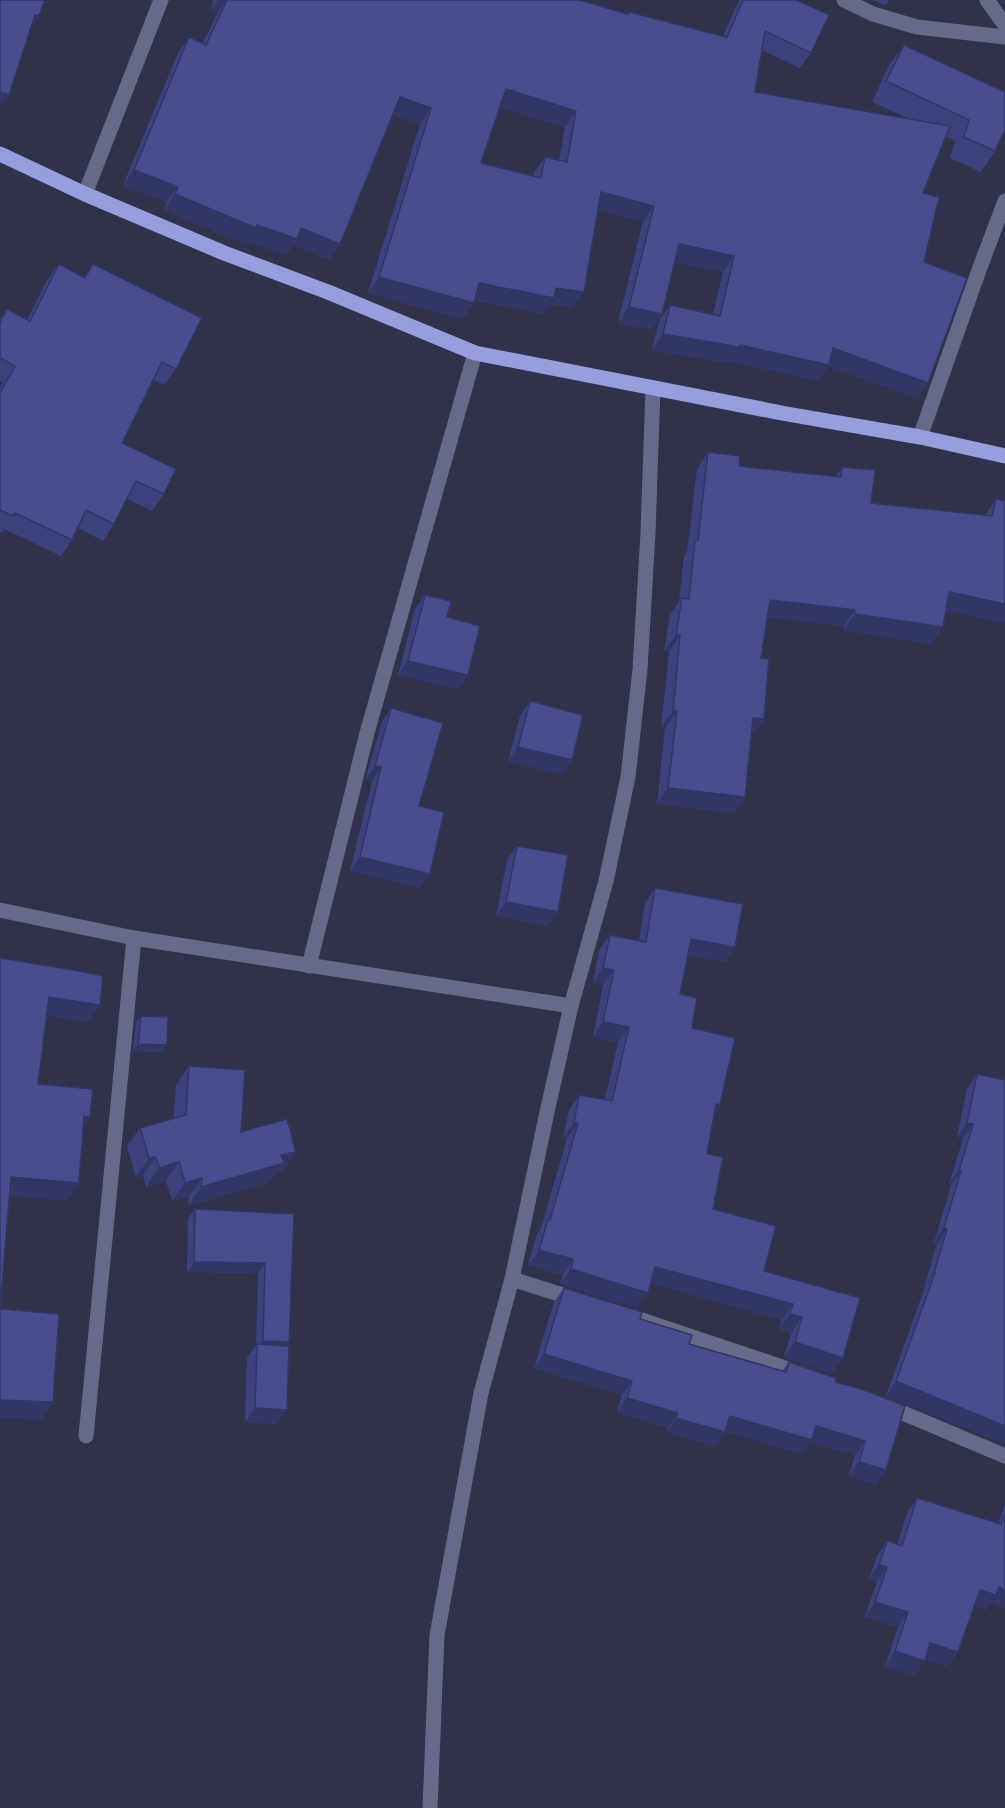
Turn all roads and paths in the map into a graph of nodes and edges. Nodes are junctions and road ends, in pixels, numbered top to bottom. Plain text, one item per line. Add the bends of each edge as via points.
1 (161, 0) edge
2 (844, 0) edge
3 (987, 0) edge
4 (1005, 25) edge
5 (1005, 37) edge
6 (0, 154) edge
7 (85, 194) junction
8 (1005, 201) edge
9 (475, 353) junction
10 (653, 388) junction
11 (920, 437) junction
12 (1005, 456) edge
13 (0, 910) edge
14 (134, 938) junction
15 (309, 966) junction
16 (571, 1006) junction
17 (512, 1279) junction
18 (819, 1379) edge
19 (874, 1401) edge
20 (86, 1436) dead end
21 (1005, 1456) edge
22 (430, 1808) edge

1 - 7 street
2 - 5 street via 873,14 917,27
3 - 4 street
6 - 7 main road
7 - 9 main road via 224,254
8 - 11 street
9 - 10 main road
9 - 15 street via 367,734
10 - 11 main road
10 - 16 street via 649,521 628,777 606,881
11 - 12 main road
13 - 14 street
14 - 15 street
14 - 20 street
15 - 16 street
16 - 17 street
17 - 18 street
17 - 22 street via 482,1393 436,1635
19 - 21 street

